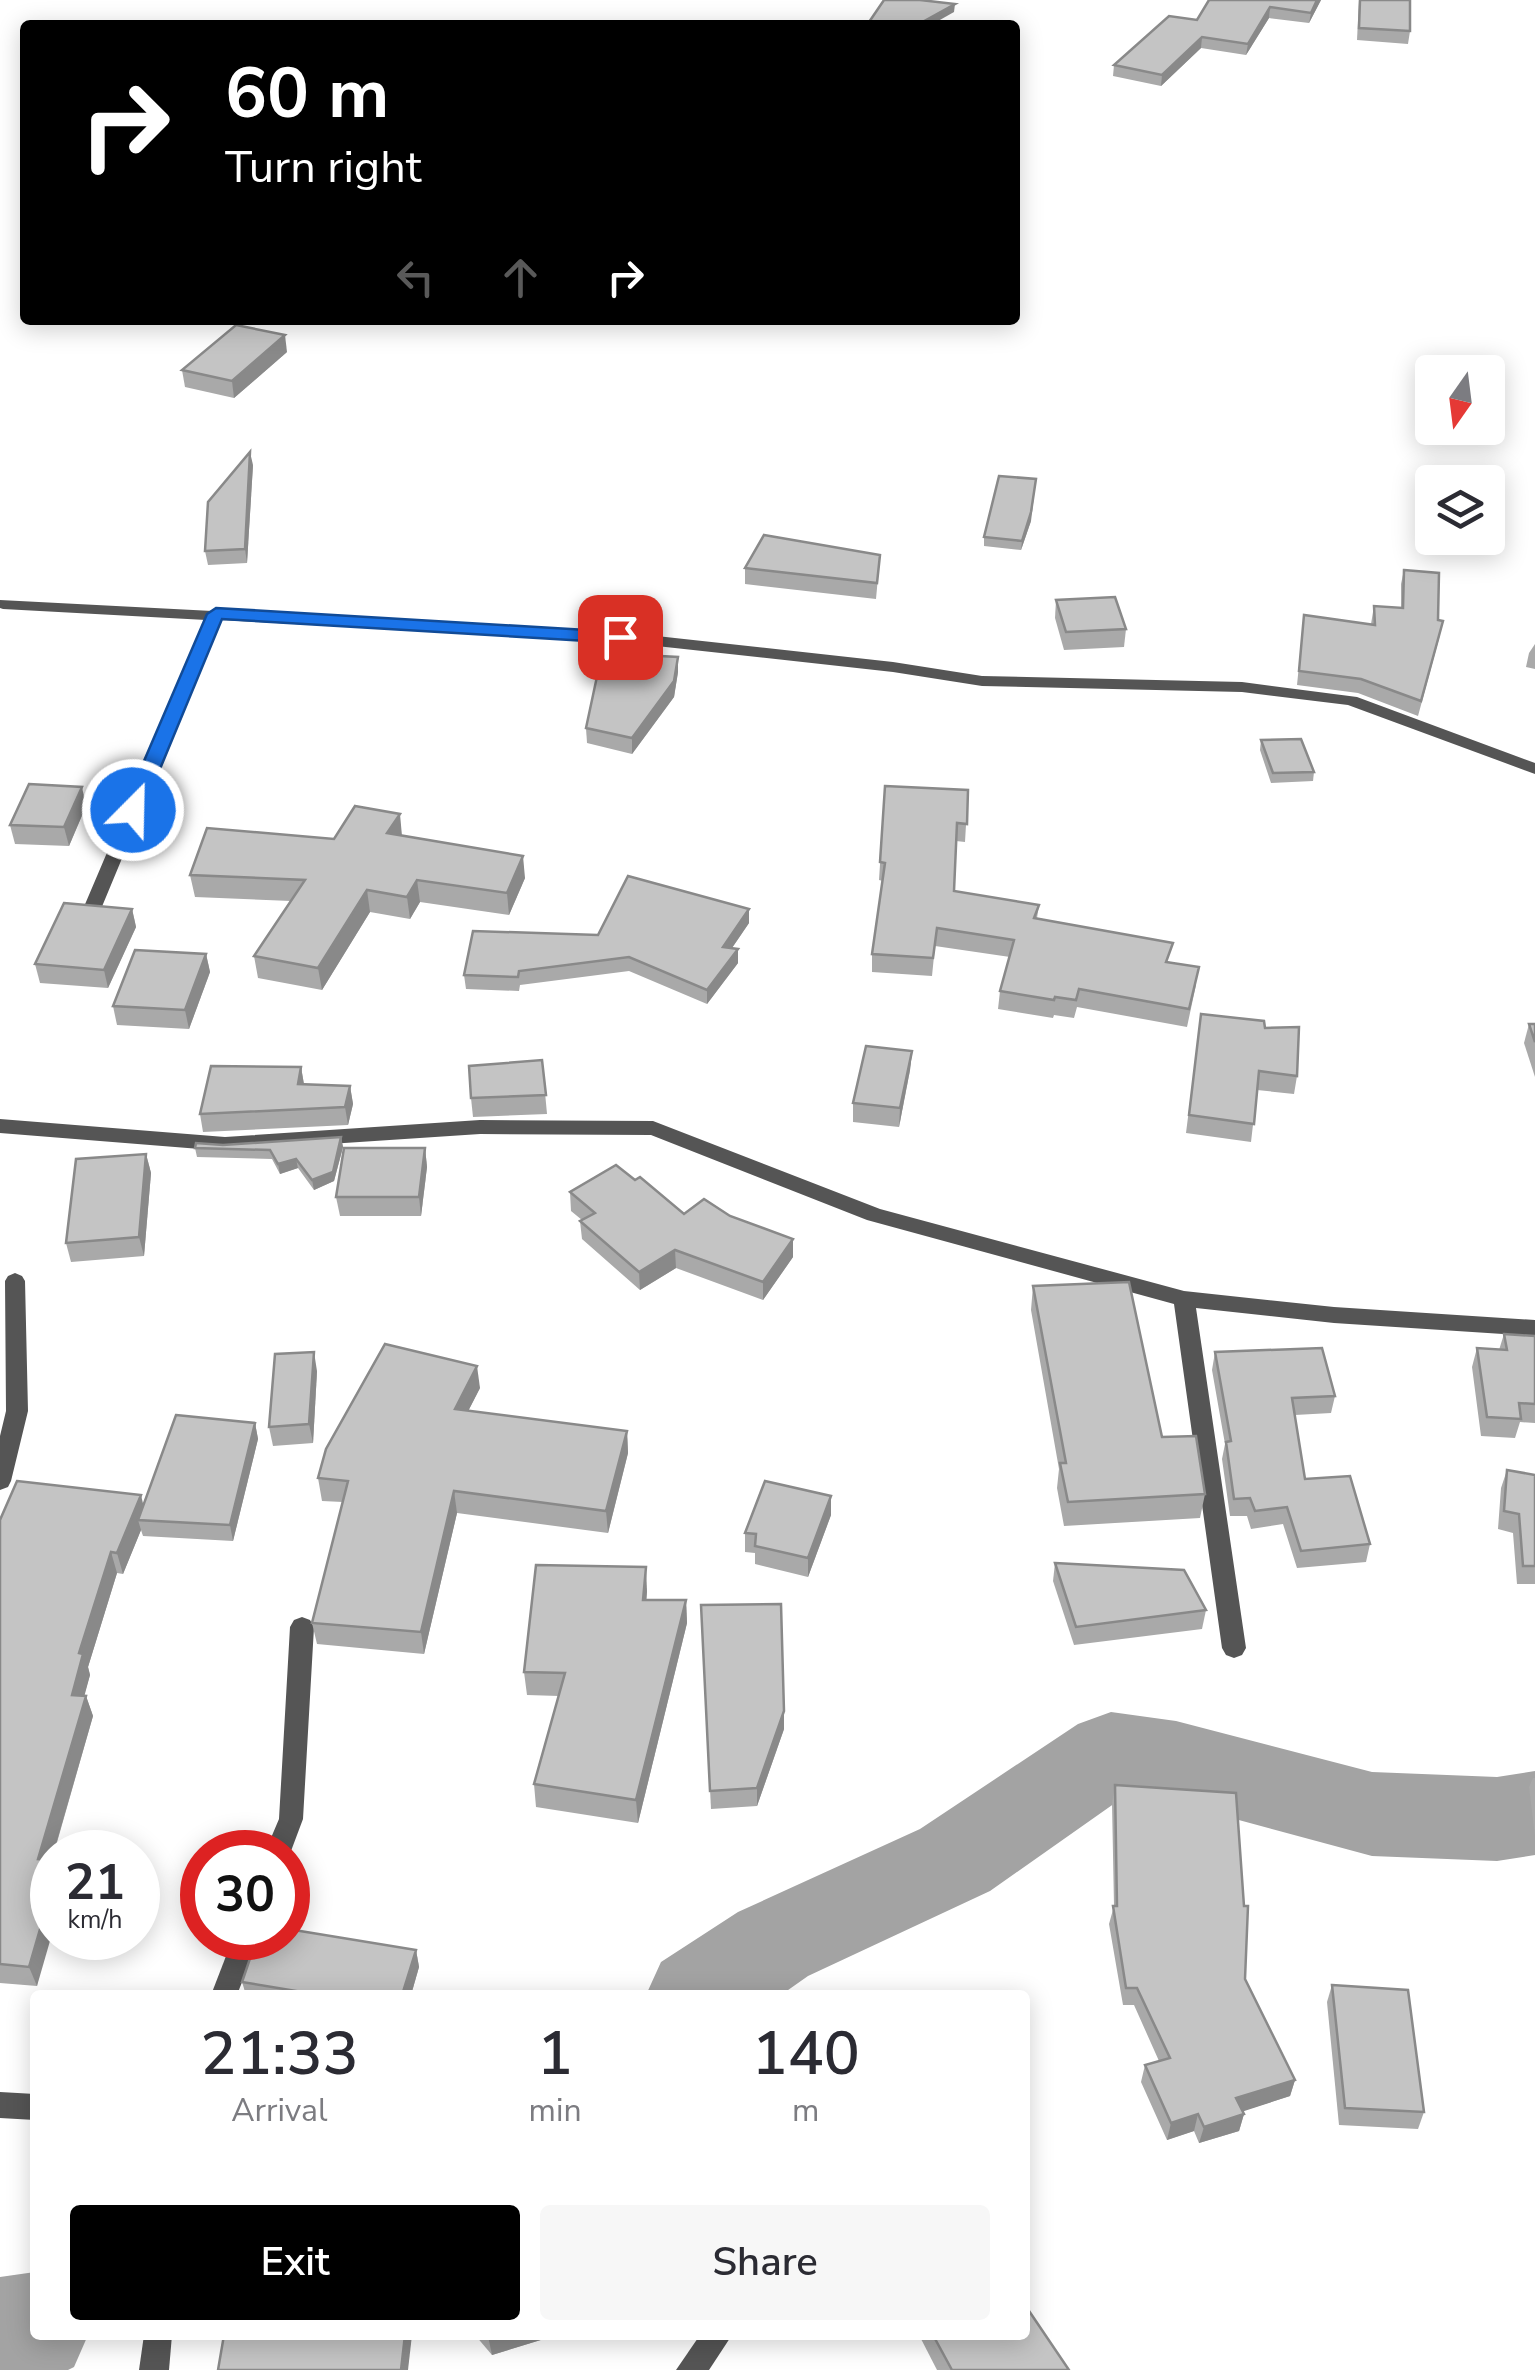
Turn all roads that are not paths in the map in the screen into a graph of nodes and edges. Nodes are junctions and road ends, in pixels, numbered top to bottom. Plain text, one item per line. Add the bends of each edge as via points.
1 (3, 604) dead end
2 (216, 614) junction
3 (1535, 768) edge
4 (92, 909) edge
5 (0, 1126) edge
6 (16, 1281) dead end
7 (1184, 1299) junction
8 (1535, 1328) edge
9 (0, 1481) edge
10 (302, 1628) dead end
11 (1234, 1648) dead end
12 (287, 1830) edge
13 (238, 1960) edge
14 (226, 1990) edge
15 (0, 2105) edge
16 (30, 2106) edge
17 (157, 2340) edge
18 (714, 2340) edge
19 (154, 2370) edge
20 (691, 2370) edge

1 - 2 street
2 - 3 street via 620,637 982,681 1242,686 1351,700
2 - 4 street
5 - 7 street via 225,1144 480,1127 653,1128 874,1215
6 - 9 street via 17,1411
7 - 8 street
7 - 11 street
10 - 12 street
13 - 14 street
15 - 16 street
17 - 19 street
18 - 20 street

